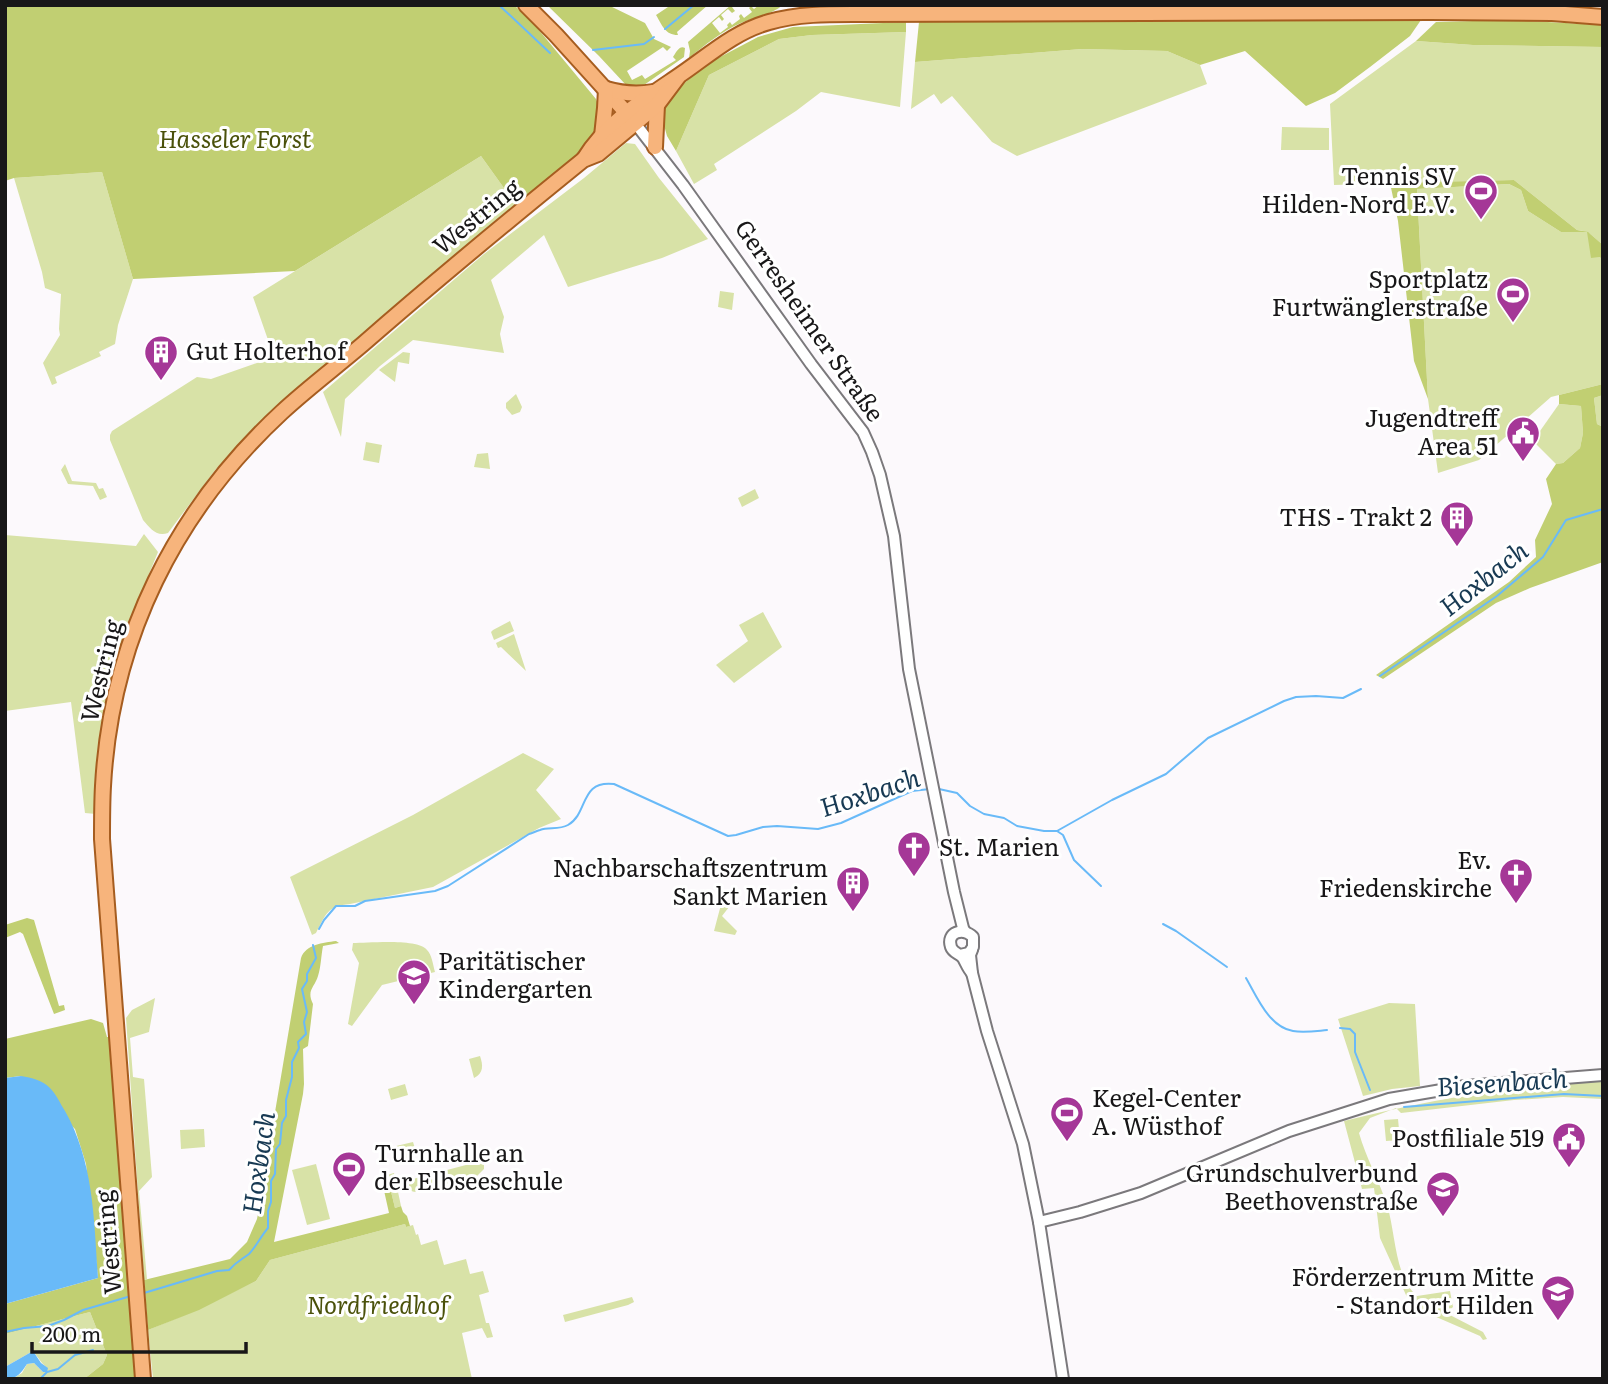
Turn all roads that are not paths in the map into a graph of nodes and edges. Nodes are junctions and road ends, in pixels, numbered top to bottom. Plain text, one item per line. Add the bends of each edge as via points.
1 (526, 5) edge
2 (1603, 17) edge
3 (606, 89) junction
4 (656, 98) junction
5 (631, 118) junction
6 (602, 136) junction
7 (655, 147) junction
8 (583, 160) junction
9 (960, 932) junction
10 (972, 950) junction
11 (960, 955) junction
12 (972, 973) junction
13 (1603, 1075) edge
14 (1039, 1222) junction
15 (143, 1379) edge
16 (1063, 1379) edge

1 - 3 main road, Gerresheimer Straße
2 - 4 main road via 1450,12 800,16 747,30 678,77
3 - 4 main road
3 - 5 main road, Gerresheimer Straße
3 - 6 main road
4 - 5 main road
4 - 7 main road
5 - 6 main road, Westring
5 - 7 street, Gerresheimer Straße
5 - 8 main road, Westring via 598,154
6 - 8 main road, Westring
7 - 9 street, Gerresheimer Straße via 863,432 880,475 894,536 909,669 963,928
8 - 15 main road, Westring via 281,413 233,463 191,517 143,605 113,709 103,784 102,839
9 - 10 street via 971,935
9 - 11 street via 950,945
10 - 11 street
10 - 12 street
11 - 12 street
12 - 14 street via 1023,1144
13 - 14 street via 1465,1086 1389,1099 1277,1136 1142,1193
14 - 16 street

